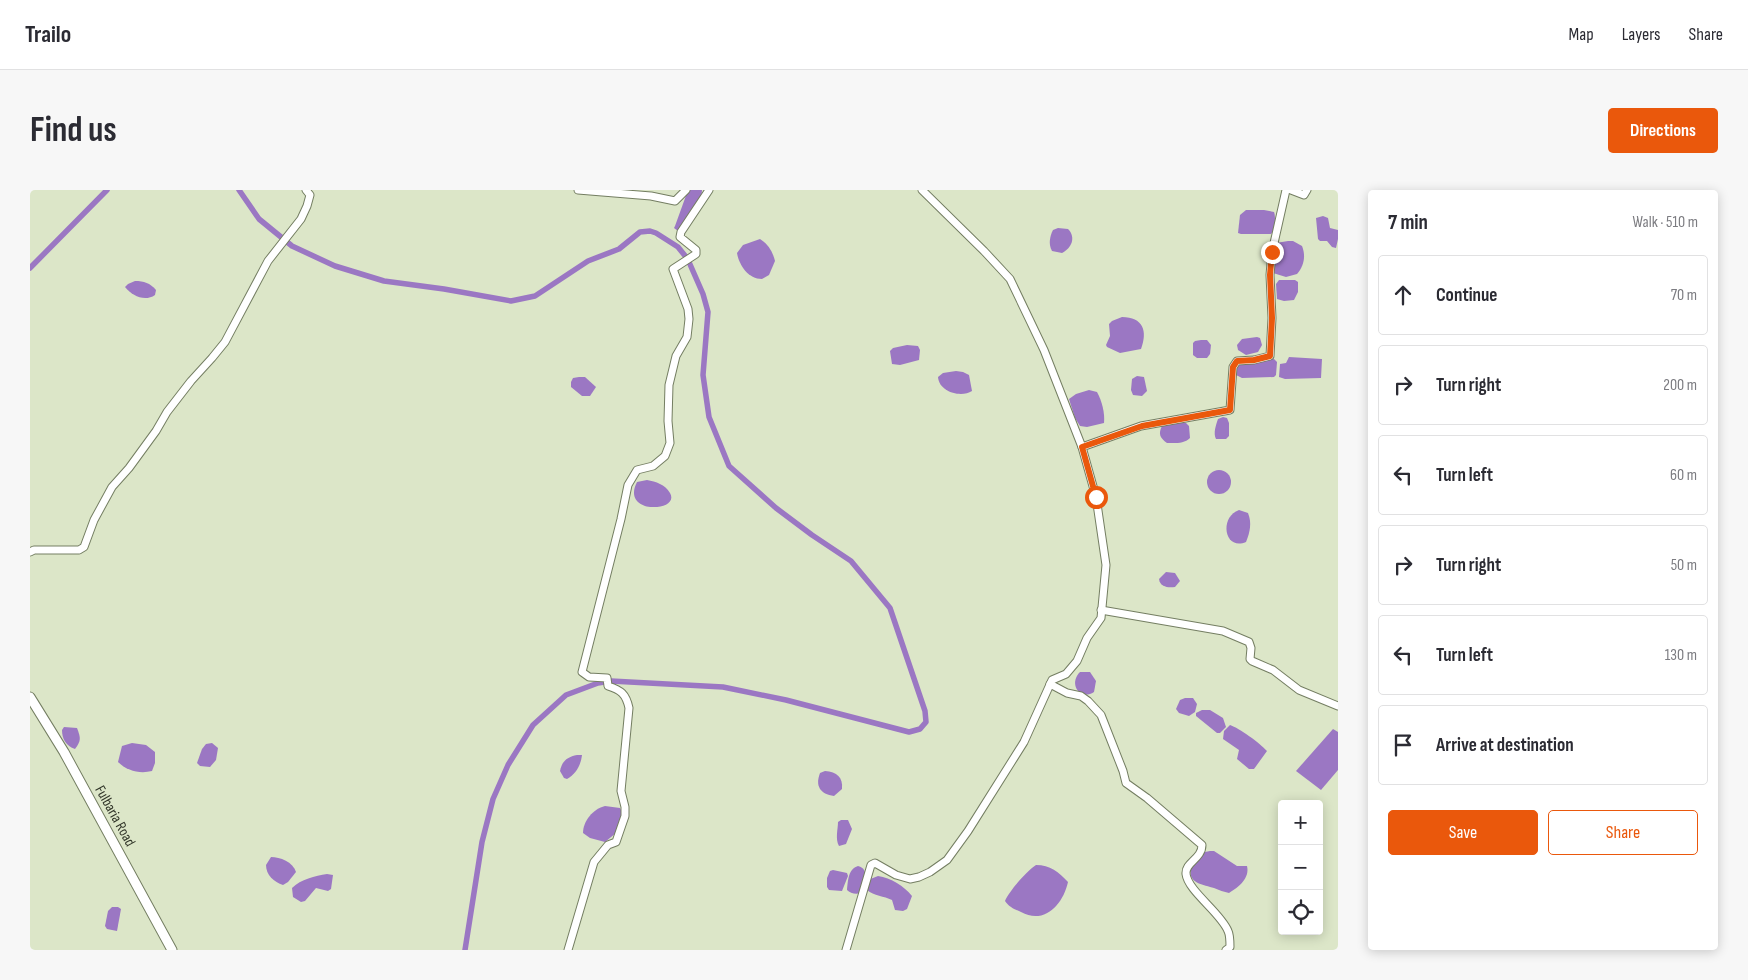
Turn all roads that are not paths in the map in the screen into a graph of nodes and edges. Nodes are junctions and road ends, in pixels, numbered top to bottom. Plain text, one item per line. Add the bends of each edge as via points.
1 (306, 190) edge
2 (578, 190) edge
3 (686, 190) edge
4 (709, 190) edge
5 (922, 190) edge
6 (1286, 190) edge
7 (1291, 190) edge
8 (1307, 190) edge
9 (1082, 447) junction
10 (30, 552) edge
11 (1101, 610) junction
12 (1050, 684) junction
13 (30, 697) edge
14 (1338, 706) edge
15 (172, 950) edge
16 (568, 950) edge
17 (846, 950) edge
18 (1226, 950) edge

1 - 10 street via 310,195 301,219 268,261 225,342 166,412 130,468 112,487 84,546 79,550
2 - 3 street via 675,201
4 - 16 street via 681,232 680,237 696,250 696,254 673,269 690,319 687,337 676,356 669,385 670,442 665,456 653,466 637,470 628,485 582,672 589,677 607,678 608,686 620,689 625,695 629,708 621,791 625,816 616,842 608,845 594,862
5 - 9 street via 1010,279 1044,350
6 - 9 street via 1272,252 1270,356 1237,361 1233,367 1230,410 1142,426
7 - 8 street via 1304,195
9 - 11 street via 1096,497 1106,565
11 - 12 street via 1100,618 1077,661 1066,674
11 - 14 street via 1223,631 1249,642 1252,661 1273,670 1299,690
12 - 17 street via 1024,742 948,860 930,872 910,879 875,863 871,865
12 - 18 street via 1080,696 1093,706 1101,715 1126,783 1202,845 1201,853 1188,866 1186,873 1191,886 1229,932 1230,947
13 - 15 main road, Fulbaria Road via 64,752

